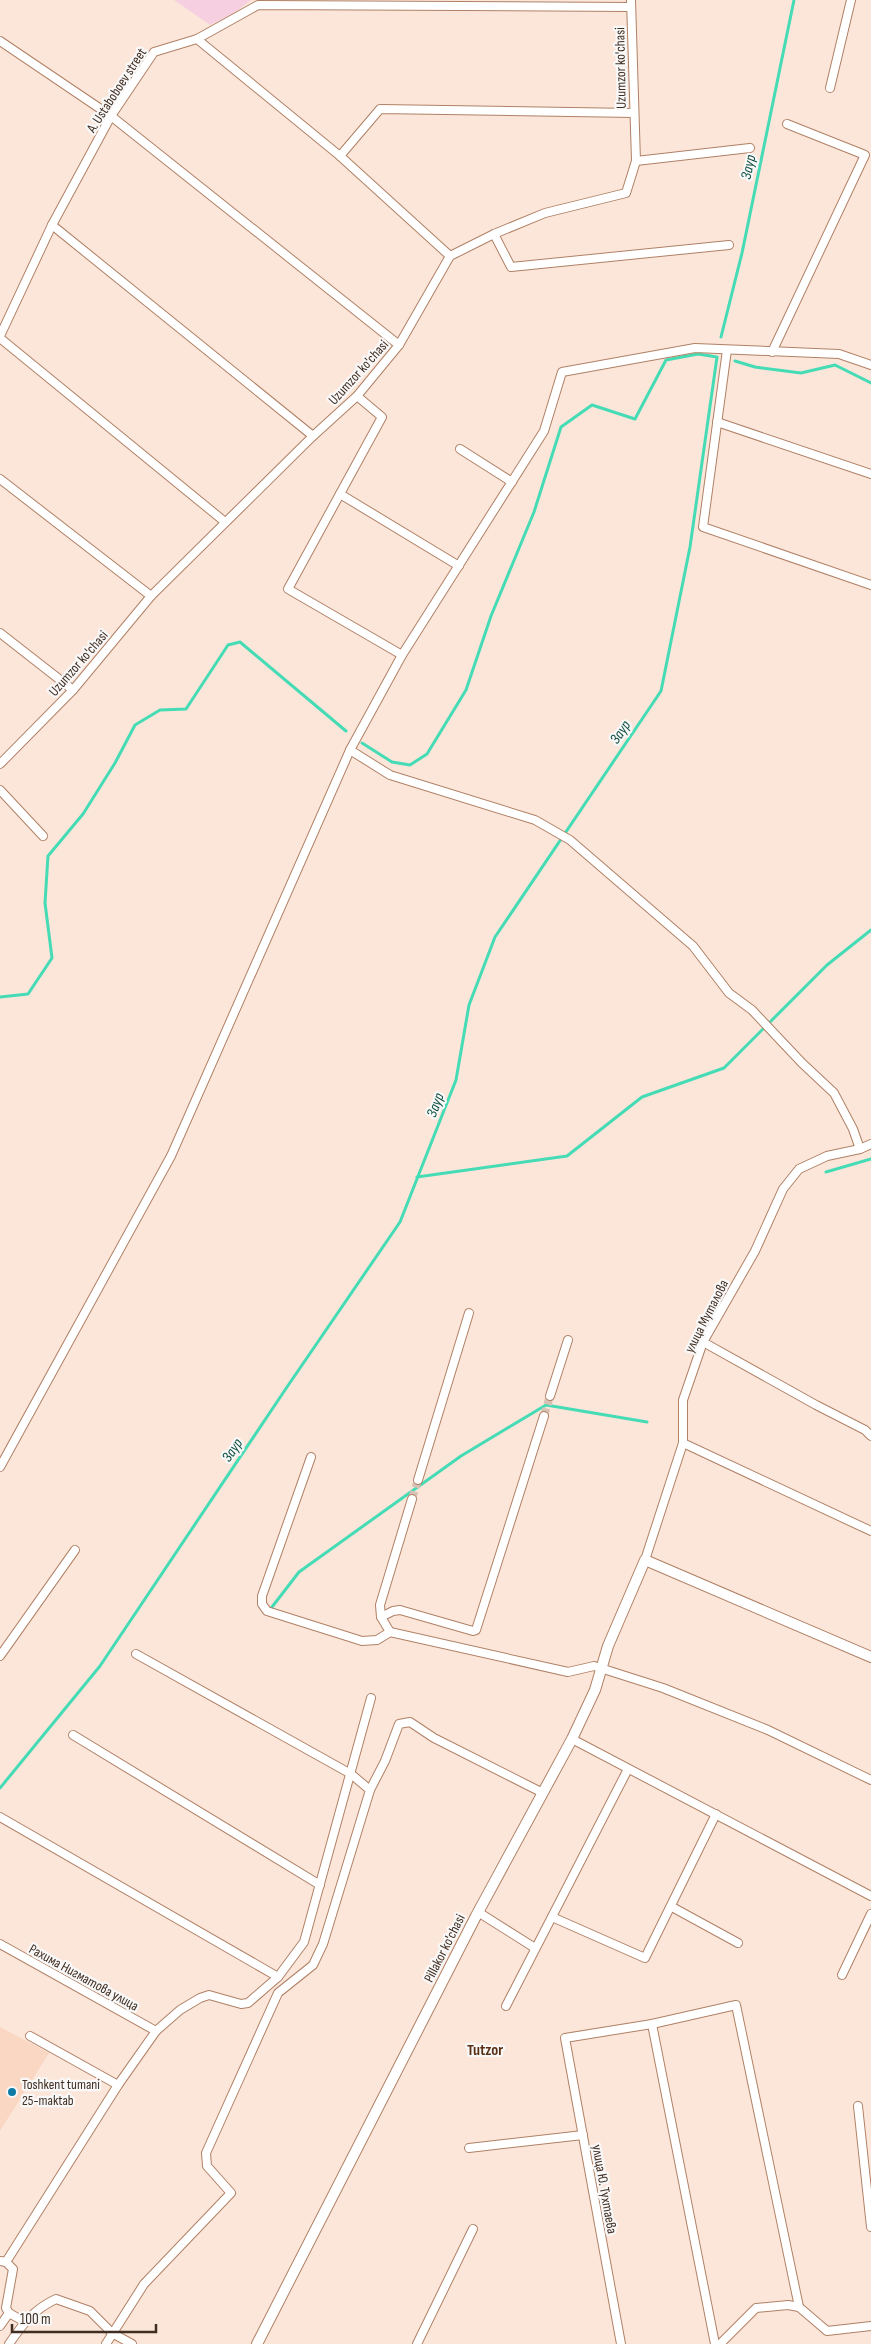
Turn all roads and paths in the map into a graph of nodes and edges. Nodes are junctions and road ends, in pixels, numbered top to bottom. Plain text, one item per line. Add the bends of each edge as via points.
1 (851, 0) edge
2 (259, 2) edge
3 (631, 3) edge
4 (197, 39) junction
5 (0, 42) edge
6 (830, 88) dead end
7 (634, 113) junction
8 (111, 116) junction
9 (787, 124) dead end
10 (750, 148) dead end
11 (868, 155) edge
12 (340, 156) junction
13 (636, 161) junction
14 (52, 225) junction
15 (494, 234) junction
16 (729, 245) dead end
17 (450, 256) junction
18 (0, 337) edge
19 (399, 345) junction
20 (727, 350) junction
21 (772, 352) junction
22 (871, 365) edge
23 (358, 396) junction
24 (717, 422) junction
25 (313, 436) junction
26 (460, 450) dead end
27 (871, 474) edge
28 (0, 479) edge
29 (512, 482) junction
30 (340, 494) junction
31 (225, 522) junction
32 (459, 566) junction
33 (871, 585) edge
34 (150, 596) junction
35 (0, 633) edge
36 (402, 655) junction
37 (73, 690) junction
38 (350, 750) junction
39 (0, 764) edge
40 (0, 790) edge
41 (43, 836) dead end
42 (871, 1144) edge
43 (860, 1148) junction
44 (469, 1313) dead end
45 (568, 1340) dead end
46 (703, 1342) junction
47 (550, 1396) tunnel mouth
48 (544, 1416) tunnel mouth
49 (871, 1436) edge
50 (683, 1443) junction
51 (311, 1456) dead end
52 (0, 1467) edge
53 (418, 1480) tunnel mouth
54 (412, 1498) tunnel mouth
55 (871, 1531) edge
56 (75, 1550) dead end
57 (645, 1560) junction
58 (381, 1617) junction
59 (390, 1632) junction
60 (136, 1654) dead end
61 (0, 1656) edge
62 (871, 1657) edge
63 (603, 1669) junction
64 (371, 1698) dead end
65 (73, 1735) dead end
66 (572, 1739) junction
67 (628, 1770) junction
68 (351, 1774) junction
69 (871, 1780) edge
70 (370, 1790) junction
71 (543, 1793) junction
72 (716, 1814) junction
73 (0, 1817) edge
74 (320, 1886) junction
75 (871, 1896) edge
76 (672, 1907) junction
77 (478, 1912) junction
78 (871, 1914) edge
79 (552, 1917) junction
80 (738, 1943) dead end
81 (0, 1944) edge
82 (535, 1948) junction
83 (842, 1975) dead end
84 (278, 1977) junction
85 (506, 2006) dead end
86 (652, 2024) junction
87 (156, 2031) junction
88 (30, 2036) dead end
89 (118, 2085) junction
90 (858, 2106) dead end
91 (583, 2135) junction
92 (469, 2148) dead end
93 (871, 2227) edge
94 (473, 2229) dead end
95 (3, 2262) edge
96 (799, 2307) junction
97 (9, 2313) junction
98 (25, 2322) junction
99 (0, 2326) edge
100 (871, 2326) edge
101 (112, 2332) junction
102 (260, 2343) edge
103 (9, 2344) edge
104 (106, 2344) edge
105 (132, 2344) edge
106 (417, 2344) edge
107 (621, 2344) edge
108 (715, 2344) edge
109 (720, 2344) edge

1 - 6 street
2 - 3 street, A. Ustaboboev street
2 - 4 street, A. Ustaboboev street
3 - 7 street, Uzumzor ko'chasi
4 - 8 street, A. Ustaboboev street via 154,52
4 - 12 street
5 - 8 street
7 - 12 street via 380,109
7 - 13 street, Uzumzor ko'chasi
8 - 14 street, A. Ustaboboev street
8 - 19 street
9 - 11 street
10 - 13 street
11 - 21 street
12 - 17 street
13 - 15 street, Uzumzor ko'chasi via 626,193 545,213
14 - 18 street, A. Ustaboboev street
14 - 25 street
15 - 16 street via 511,267
15 - 17 street, Uzumzor ko'chasi
17 - 19 street, Uzumzor ko'chasi
18 - 31 street
19 - 23 street, Uzumzor ko'chasi
20 - 21 street
20 - 24 street
20 - 29 street via 695,348 562,372 544,431
21 - 22 street via 839,354
23 - 25 street, Uzumzor ko'chasi
23 - 30 street via 382,416
24 - 27 street
24 - 33 street via 702,527
25 - 31 street, Uzumzor ko'chasi
26 - 29 street
28 - 34 street
29 - 32 street
30 - 32 street
30 - 36 street via 288,589
31 - 34 street, Uzumzor ko'chasi
32 - 36 street
34 - 37 street, Uzumzor ko'chasi
35 - 37 street
36 - 38 street
37 - 39 street, Uzumzor ko'chasi
38 - 43 street via 390,774 535,820 570,840 694,946 729,992 752,1010 834,1093
38 - 52 street via 170,1156
40 - 41 street
42 - 43 street, улица Муталова
43 - 46 street, улица Муталова via 827,1156 799,1169 783,1189 755,1251
44 - 53 street
45 - 47 street
46 - 49 street
46 - 50 street, улица Муталова via 683,1400
48 - 58 street via 476,1630 400,1610
50 - 55 street
50 - 57 street, улица Муталова
51 - 59 street via 262,1596 262,1604 267,1611 362,1641 377,1640
54 - 58 street via 380,1605
56 - 61 street
57 - 62 street
57 - 63 street, Pillakor ko'chasi via 608,1646
58 - 59 street
59 - 63 street via 568,1672 594,1666
60 - 68 street
63 - 66 street, Pillakor ko'chasi
63 - 69 street via 663,1688 768,1730
64 - 68 street
65 - 74 street
66 - 67 street
66 - 71 street, Pillakor ko'chasi
67 - 72 street
67 - 79 street
68 - 70 street
68 - 74 street
70 - 71 street via 399,1724 410,1722 434,1738
70 - 101 street via 323,1944 313,1965 278,1993 206,2153 207,2166 231,2193 144,2284
71 - 77 street, Pillakor ko'chasi
72 - 75 street
72 - 76 street
73 - 84 street
74 - 84 street via 304,1942
76 - 79 street via 645,1958
76 - 80 street
77 - 82 street
77 - 102 street, Pillakor ko'chasi
78 - 83 street
79 - 82 street
81 - 87 street, Рахима Нигматова улица
82 - 85 street
84 - 87 street via 244,2004 209,1995 200,1998
86 - 91 street, улица Ю. Тухтаева via 565,2038
86 - 96 street via 736,2005
86 - 108 street
87 - 89 street
88 - 89 street
89 - 95 street
90 - 93 street
91 - 92 street
91 - 107 street, улица Ю. Тухтаева
94 - 106 street
95 - 97 street via 13,2269 6,2308
96 - 100 street via 826,2331
96 - 109 street via 756,2308
97 - 98 street
97 - 99 street
98 - 101 street via 43,2305 56,2300 90,2311
98 - 103 street
101 - 104 street
101 - 105 street

